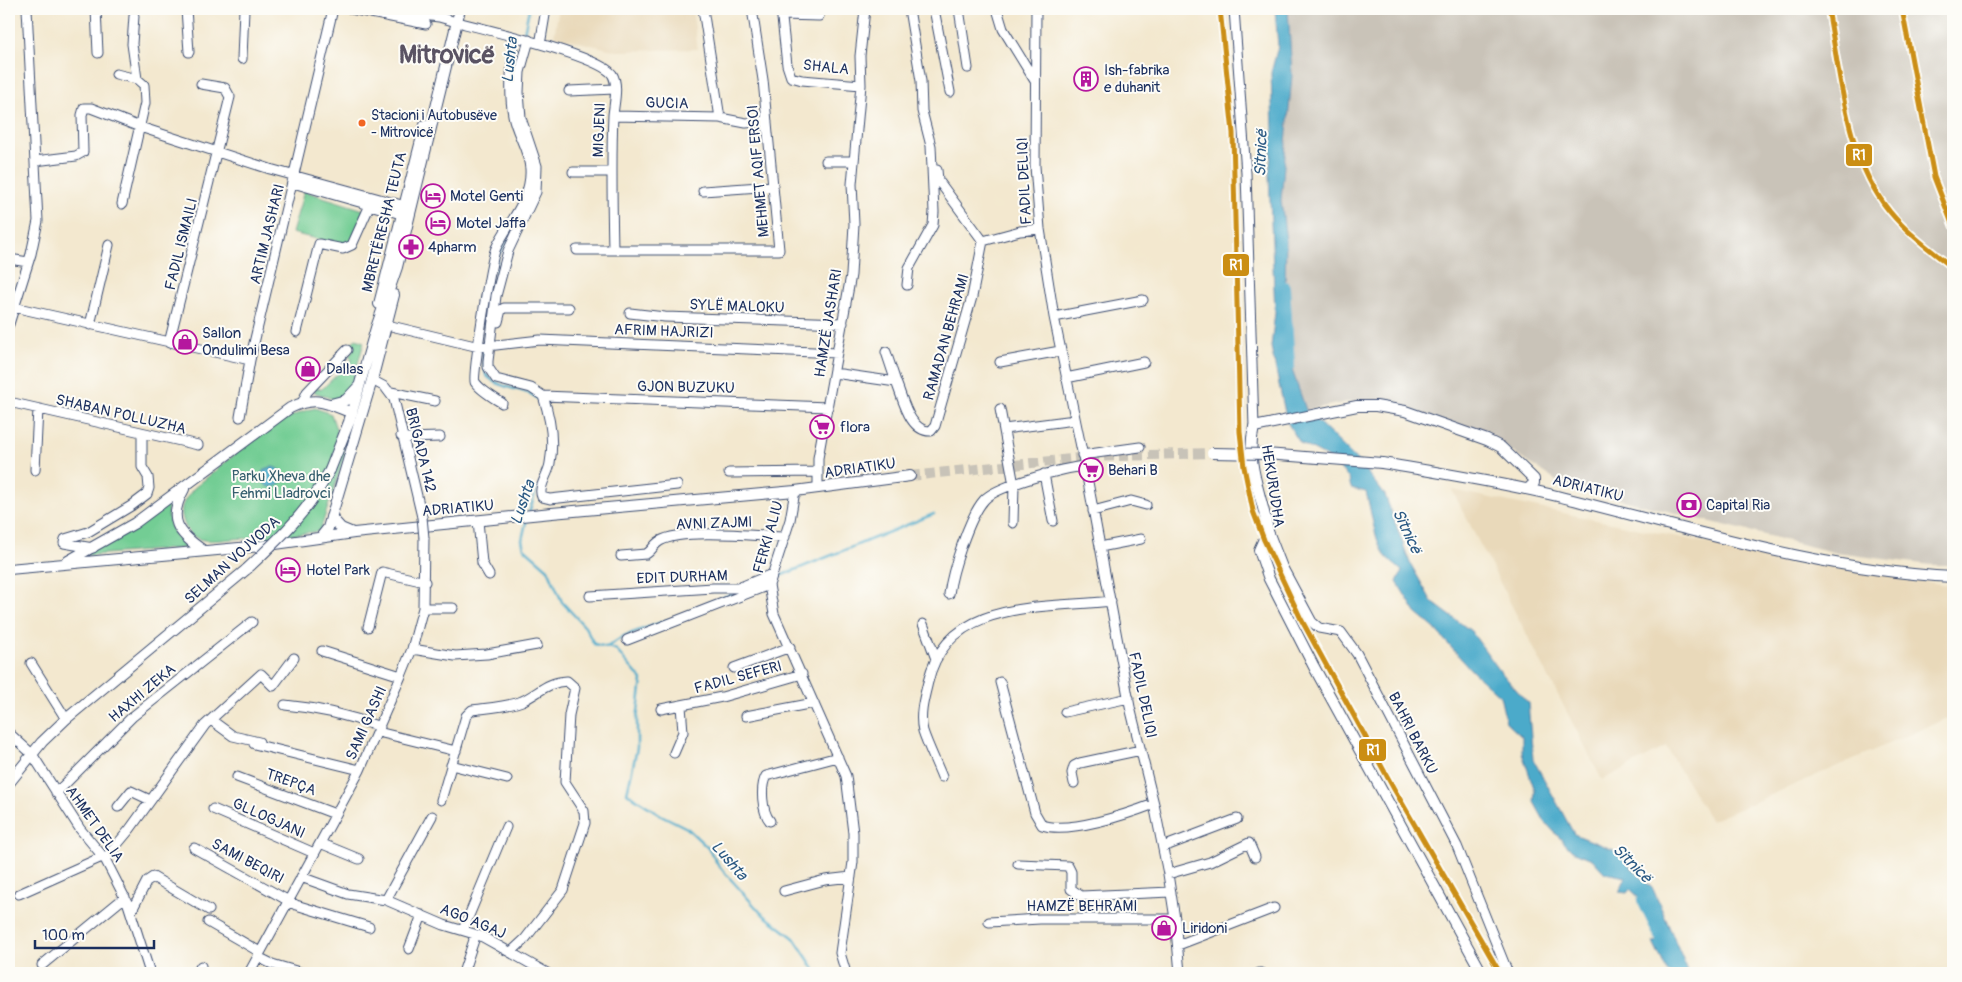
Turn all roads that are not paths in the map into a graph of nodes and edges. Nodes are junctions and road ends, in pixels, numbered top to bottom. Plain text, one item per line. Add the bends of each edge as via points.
1 (27, 9) edge
2 (96, 9) edge
3 (186, 9) edge
4 (244, 9) edge
5 (333, 9) edge
6 (351, 9) edge
7 (376, 9) edge
8 (456, 9) edge
9 (460, 9) edge
10 (546, 9) edge
11 (703, 9) edge
12 (752, 9) edge
13 (865, 9) edge
14 (909, 9) edge
15 (934, 9) edge
16 (959, 9) edge
17 (997, 9) edge
18 (1036, 9) edge
19 (1234, 9) edge
20 (782, 12) edge
21 (134, 16) dead end
22 (820, 16) dead end
23 (455, 21) junction
24 (426, 24) dead end
25 (527, 40) junction
26 (538, 43) junction
27 (513, 50) dead end
28 (188, 52) dead end
29 (98, 53) dead end
30 (242, 59) dead end
31 (968, 68) dead end
32 (116, 74) dead end
33 (137, 79) junction
34 (1035, 82) junction
35 (201, 84) dead end
36 (861, 85) junction
37 (615, 89) junction
38 (569, 91) dead end
39 (950, 92) dead end
40 (613, 116) junction
41 (720, 118) junction
42 (767, 122) junction
43 (140, 127) junction
44 (931, 146) junction
45 (218, 152) junction
46 (34, 161) junction
47 (826, 161) dead end
48 (854, 161) junction
49 (573, 172) dead end
50 (611, 172) junction
51 (294, 178) junction
52 (772, 186) junction
53 (703, 191) dead end
54 (122, 204) dead end
55 (370, 205) junction
56 (406, 211) junction
57 (1040, 229) junction
58 (983, 241) junction
59 (109, 245) dead end
60 (613, 249) junction
61 (577, 250) dead end
62 (9, 259) edge
63 (28, 262) junction
64 (491, 262) junction
65 (504, 264) junction
66 (397, 267) junction
67 (907, 285) dead end
68 (1143, 300) dead end
69 (11, 306) edge
70 (570, 308) dead end
71 (630, 313) dead end
72 (1054, 317) junction
73 (843, 323) junction
74 (9, 324) edge
75 (90, 325) junction
76 (387, 325) junction
77 (376, 328) junction
78 (491, 330) junction
79 (297, 332) dead end
80 (169, 343) junction
81 (490, 346) junction
82 (479, 347) junction
83 (347, 350) dead end
84 (1060, 351) junction
85 (886, 352) dead end
86 (836, 353) junction
87 (250, 360) junction
88 (1000, 362) dead end
89 (1144, 362) dead end
90 (834, 373) junction
91 (1066, 378) junction
92 (372, 380) junction
93 (896, 382) junction
94 (360, 385) junction
95 (391, 392) junction
96 (543, 396) junction
97 (303, 401) junction
98 (435, 401) dead end
99 (9, 402) edge
100 (502, 403) dead end
101 (330, 404) junction
102 (828, 407) junction
103 (38, 409) junction
104 (1000, 409) dead end
105 (352, 413) junction
106 (240, 417) dead end
107 (1075, 420) junction
108 (1254, 427) junction
109 (1004, 429) junction
110 (142, 433) junction
111 (401, 436) junction
112 (440, 437) dead end
113 (198, 445) dead end
114 (1140, 447) dead end
115 (1212, 453) tunnel mouth
116 (1082, 455) junction
117 (1085, 466) junction
118 (1518, 466) junction
119 (35, 470) dead end
120 (818, 472) junction
121 (729, 473) dead end
122 (1044, 474) junction
123 (910, 476) tunnel mouth
124 (1534, 479) junction
125 (187, 484) junction
126 (677, 485) dead end
127 (1014, 485) junction
128 (1512, 486) junction
129 (818, 488) junction
130 (1528, 489) junction
131 (795, 491) junction
132 (1558, 496) junction
133 (1146, 505) dead end
134 (1093, 511) junction
135 (331, 518) junction
136 (478, 521) junction
137 (1053, 521) dead end
138 (1013, 523) dead end
139 (1268, 530) junction
140 (354, 533) junction
141 (785, 537) junction
142 (320, 538) junction
143 (424, 538) joint
144 (1141, 539) dead end
145 (1100, 547) junction
146 (94, 548) junction
147 (204, 551) junction
148 (621, 556) dead end
149 (64, 563) junction
150 (9, 569) edge
151 (489, 575) dead end
152 (1953, 577) edge
153 (771, 580) junction
154 (424, 582) junction
155 (949, 594) dead end
156 (590, 596) dead end
157 (1110, 601) junction
158 (423, 608) junction
159 (453, 608) dead end
160 (252, 622) dead end
161 (923, 624) dead end
162 (368, 627) dead end
163 (627, 640) dead end
164 (537, 646) dead end
165 (790, 647) junction
166 (412, 649) junction
167 (322, 651) dead end
168 (294, 658) dead end
169 (936, 659) junction
170 (31, 663) dead end
171 (734, 668) dead end
172 (802, 674) junction
173 (401, 676) junction
174 (1000, 682) dead end
175 (1129, 698) junction
176 (814, 703) junction
177 (285, 705) dead end
178 (681, 706) junction
179 (661, 709) dead end
180 (1065, 712) dead end
181 (746, 716) dead end
182 (66, 719) junction
183 (211, 720) junction
184 (379, 729) junction
185 (9, 733) edge
186 (1141, 750) junction
187 (456, 751) junction
188 (674, 753) dead end
189 (32, 754) junction
190 (838, 757) junction
191 (451, 765) junction
192 (360, 770) junction
193 (237, 777) dead end
194 (942, 777) dead end
195 (507, 779) dead end
196 (9, 783) edge
197 (1074, 783) dead end
198 (56, 793) junction
199 (150, 800) junction
200 (441, 800) dead end
201 (1154, 804) junction
202 (118, 807) dead end
203 (213, 809) dead end
204 (335, 814) junction
205 (432, 816) dead end
206 (1237, 819) dead end
207 (770, 821) dead end
208 (506, 827) dead end
209 (320, 843) junction
210 (1163, 847) junction
211 (194, 848) dead end
212 (314, 853) junction
213 (1255, 857) dead end
214 (103, 858) junction
215 (359, 859) dead end
216 (1018, 864) dead end
217 (1168, 874) junction
218 (301, 877) junction
219 (851, 877) junction
220 (784, 891) dead end
221 (1171, 892) junction
222 (19, 894) dead end
223 (125, 897) junction
224 (289, 899) junction
225 (386, 900) junction
226 (1274, 908) dead end
227 (209, 910) dead end
228 (131, 912) junction
229 (422, 915) junction
230 (1175, 919) junction
231 (208, 922) dead end
232 (989, 922) dead end
233 (369, 927) dead end
234 (463, 930) junction
235 (473, 935) junction
236 (1178, 945) junction
237 (409, 949) dead end
238 (510, 952) junction
239 (259, 954) junction
240 (42, 965) dead end
241 (542, 972) edge
242 (150, 973) edge
243 (249, 973) edge
244 (303, 973) edge
245 (463, 973) edge
246 (846, 973) edge
247 (1180, 973) edge
248 (1482, 973) edge
249 (1508, 973) edge

1 - 46 street
2 - 29 street
3 - 28 street
4 - 30 street
5 - 51 street
6 - 24 street
7 - 23 street
8 - 23 main road, MBRETËRESHA TEUTA
9 - 23 main road, MBRETËRESHA TEUTA
10 - 26 street
11 - 41 street
12 - 42 street, MEHMET AQIF ERSOI
13 - 36 street, HAMZË JASHARI via 860,56
14 - 44 street via 921,81 923,117
15 - 39 street
16 - 31 street
17 - 34 street via 1003,29
18 - 34 street, FADIL DELIQI
19 - 108 street, HEKURUDHA via 1246,173
20 - 22 street, SHALA
20 - 36 street, SHALA via 791,77
21 - 33 street via 132,44
23 - 25 street
23 - 56 main road, MBRETËRESHA TEUTA
25 - 26 street
25 - 65 street via 519,92 521,118 537,166 536,192
26 - 37 street, MIGJENI via 607,70 612,75
27 - 64 street via 513,114 530,169 521,208 496,247
32 - 33 street
33 - 43 street via 144,86 145,93
34 - 57 street, FADIL DELIQI via 1035,166
35 - 45 street, FADIL ISMAILI via 225,88 229,92
36 - 48 street, HAMZË JASHARI
37 - 38 street, MIGJENI
37 - 40 street, MIGJENI
40 - 41 street, GUCIA
40 - 50 street, MIGJENI
41 - 42 street, GUCIA via 746,123
42 - 52 street, MEHMET AQIF ERSOI
43 - 45 street
43 - 46 street via 84,108 82,152 76,156
43 - 54 street
44 - 58 street via 938,180
44 - 67 street via 934,222 909,268
45 - 51 street
45 - 80 street, FADIL ISMAILI
46 - 63 street via 38,221
47 - 48 street
48 - 73 street, HAMZË JASHARI via 851,275
49 - 50 street, MIGJENI
50 - 60 street, MIGJENI
51 - 55 street
51 - 56 street, ARTIM JASHARI
51 - 87 street, ARTIM JASHARI
52 - 53 street
52 - 60 street, MEHMET AQIF ERSOI via 779,250
55 - 56 street
55 - 79 street via 352,245 342,249 319,244
56 - 66 main road, MBRETËRESHA TEUTA
56 - 77 main road, MBRETËRESHA TEUTA via 380,299
57 - 58 street
57 - 72 street, FADIL DELIQI
58 - 93 street, RAMADAN BEHRAMI via 972,297 931,431 920,429 913,422
59 - 75 street
60 - 61 street, MEHMET AQIF ERSOI
62 - 63 street
63 - 69 street
64 - 65 street
64 - 82 street
65 - 78 street
66 - 76 main road
66 - 77 main road, SELMAN VOJVODA
68 - 72 street
69 - 74 street
69 - 75 street
70 - 78 street via 504,308 496,327
71 - 73 street, SYLË MALOKU
72 - 84 street, FADIL DELIQI
73 - 86 street, HAMZË JASHARI
75 - 80 street
76 - 82 street, AFRIM HAJRIZI
76 - 92 main road
77 - 94 main road, SELMAN VOJVODA
78 - 81 street
80 - 87 street
81 - 82 street, AFRIM HAJRIZI
81 - 86 street, AFRIM HAJRIZI via 524,341 575,341
81 - 96 street via 488,367 496,379 531,388
82 - 100 street via 473,373 476,383
83 - 97 street via 306,392
84 - 88 street
84 - 91 street, FADIL DELIQI
85 - 93 street, RAMADAN BEHRAMI
86 - 90 street, HAMZË JASHARI
87 - 106 street, ARTIM JASHARI
89 - 91 street
90 - 93 street
90 - 102 street, HAMZË JASHARI
91 - 107 street, FADIL DELIQI
92 - 95 street, BRIGADA 142
92 - 135 main road
94 - 101 main road via 346,400
94 - 105 main road, SELMAN VOJVODA
95 - 98 street
95 - 111 street, BRIGADA 142
96 - 102 street, GJON BUZUKU
96 - 126 street via 551,440 550,464 541,488 545,499
97 - 101 main road
97 - 125 main road via 274,417
99 - 103 street, SHABAN POLLUZHA
101 - 105 main road
102 - 120 street, HAMZË JASHARI
103 - 110 street, SHABAN POLLUZHA
103 - 119 street, SHABAN POLLUZHA
104 - 109 street
105 - 182 main road, SELMAN VOJVODA, bridge via 330,470 314,500 288,531 247,569
107 - 109 street
107 - 116 street, FADIL DELIQI
108 - 118 main road, HEKURUDHA via 1357,406 1376,406 1404,411 1487,440 1501,447
108 - 139 main road, HEKURUDHA via 1250,442 1254,478
109 - 127 street
110 - 113 street, SHABAN POLLUZHA
110 - 146 street via 142,467 148,477 147,494 88,532 65,539 64,543
111 - 112 street
111 - 143 street, BRIGADA 142, bridge via 422,517
114 - 116 street
115 - 128 main road, ADRIATIKU, bridge via 1382,463
116 - 117 street, FADIL DELIQI
117 - 122 street
117 - 134 street, FADIL DELIQI
118 - 124 main road, HEKURUDHA
118 - 128 main road via 1519,478
120 - 121 street
120 - 129 street, HAMZË JASHARI
122 - 127 street
122 - 137 street
123 - 129 main road, ADRIATIKU
124 - 130 main road
124 - 132 main road, HEKURUDHA
125 - 146 main road via 135,523
125 - 147 main road via 176,506 176,522 186,537
127 - 138 street
127 - 155 street via 984,499 958,557
128 - 130 main road, ADRIATIKU
129 - 131 main road, ADRIATIKU
130 - 132 main road, ADRIATIKU
131 - 136 main road, ADRIATIKU
131 - 141 street, FERKI ALIU
132 - 152 main road, ADRIATIKU via 1781,552 1888,571
133 - 134 street via 1131,501
134 - 145 street, FADIL DELIQI
135 - 140 main road via 341,528
135 - 142 main road
136 - 140 main road, ADRIATIKU
136 - 151 street via 482,564
139 - 248 main road, HEKURUDHA via 1259,550 1269,579
139 - 249 street, BAHRI BARKU via 1282,566 1312,622 1319,628 1341,632 1357,654 1457,846
140 - 142 main road, ADRIATIKU
141 - 148 street, AVNI ZAJMI via 691,535 659,541 646,554
141 - 153 street, FERKI ALIU
142 - 147 main road, ADRIATIKU
143 - 154 street, SAMI GASHI
144 - 145 street
145 - 157 street, FADIL DELIQI
146 - 149 main road
147 - 149 main road, ADRIATIKU
149 - 150 main road, ADRIATIKU
153 - 156 street, EDIT DURHAM via 731,589
153 - 163 street
153 - 165 street, FERKI ALIU via 774,614
154 - 158 street, SAMI GASHI
154 - 162 street via 382,572
157 - 169 street via 1013,610 990,616 960,630
157 - 175 street, FADIL DELIQI
158 - 159 street
158 - 166 street, SAMI GASHI
160 - 198 street, HAXHI ZEKA via 132,717
161 - 169 street
164 - 166 street via 455,656
165 - 171 street
165 - 172 street, FERKI ALIU
166 - 173 street, SAMI GASHI
167 - 173 street
168 - 183 street via 273,686 261,674
169 - 194 street via 928,678 922,719
170 - 182 street
172 - 176 street, FERKI ALIU
172 - 178 street, FADIL SEFERI
173 - 184 street, SAMI GASHI
174 - 201 street via 1035,813 1042,825 1056,828 1107,820
175 - 180 street
175 - 186 street, FADIL DELIQI
176 - 181 street
176 - 190 street, FERKI ALIU
177 - 184 street via 312,707 349,716
178 - 179 street, FADIL SEFERI
178 - 188 street, FADIL SEFERI via 683,732
182 - 189 main road, SELMAN VOJVODA
183 - 192 street via 233,736
183 - 199 street
184 - 187 street
184 - 192 street, SAMI GASHI
185 - 189 street, AHMET DELIA
186 - 197 street via 1080,763 1074,766
186 - 201 street, FADIL DELIQI
187 - 191 street
187 - 238 street via 466,716 472,710 521,702 537,690 557,682 568,680 575,688 569,715 565,782 584,811 585,823 563,890 525,939
189 - 196 main road, SELMAN VOJVODA
189 - 198 street, AHMET DELIA
190 - 207 street via 766,776 763,785 765,814
190 - 219 street, FERKI ALIU via 846,776 852,833
191 - 195 street
191 - 200 street
192 - 204 street, SAMI GASHI
193 - 204 street, TREPÇA
198 - 214 street, AHMET DELIA
199 - 202 street via 131,791
199 - 214 street
201 - 210 street, FADIL DELIQI
203 - 212 street, GLLOGJANI
204 - 209 street, SAMI GASHI
205 - 225 street
206 - 210 street
208 - 234 street
209 - 212 street, SAMI GASHI
209 - 215 street
210 - 217 street, FADIL DELIQI
211 - 224 street, SAMI BEQIRI
212 - 218 street, SAMI GASHI
213 - 217 street via 1249,843 1210,862
214 - 222 street
214 - 223 street, AHMET DELIA
216 - 221 street via 1068,866 1071,889 1081,896
217 - 221 street, FADIL DELIQI
218 - 224 street, SAMI GASHI
218 - 225 street, AGO AGAJ via 348,894
219 - 220 street
219 - 246 street, FERKI ALIU via 840,953
221 - 230 street, FADIL DELIQI
223 - 228 street, AHMET DELIA
223 - 240 street
224 - 233 street, SAMI BEQIRI via 305,908
224 - 239 street, SAMI GASHI
225 - 229 street, AGO AGAJ
226 - 236 street
227 - 228 street via 154,877 147,881
228 - 242 street, AHMET DELIA
229 - 234 street, AGO AGAJ
229 - 237 street, AGO AGAJ
230 - 232 street, HAMZË BEHRAMI
230 - 236 street, FADIL DELIQI
231 - 239 street
234 - 235 street, AGO AGAJ
235 - 238 street, AGO AGAJ via 482,936
235 - 245 street
236 - 247 street, FADIL DELIQI
238 - 241 street, AGO AGAJ
239 - 243 street, SAMI GASHI
239 - 244 street via 272,964

